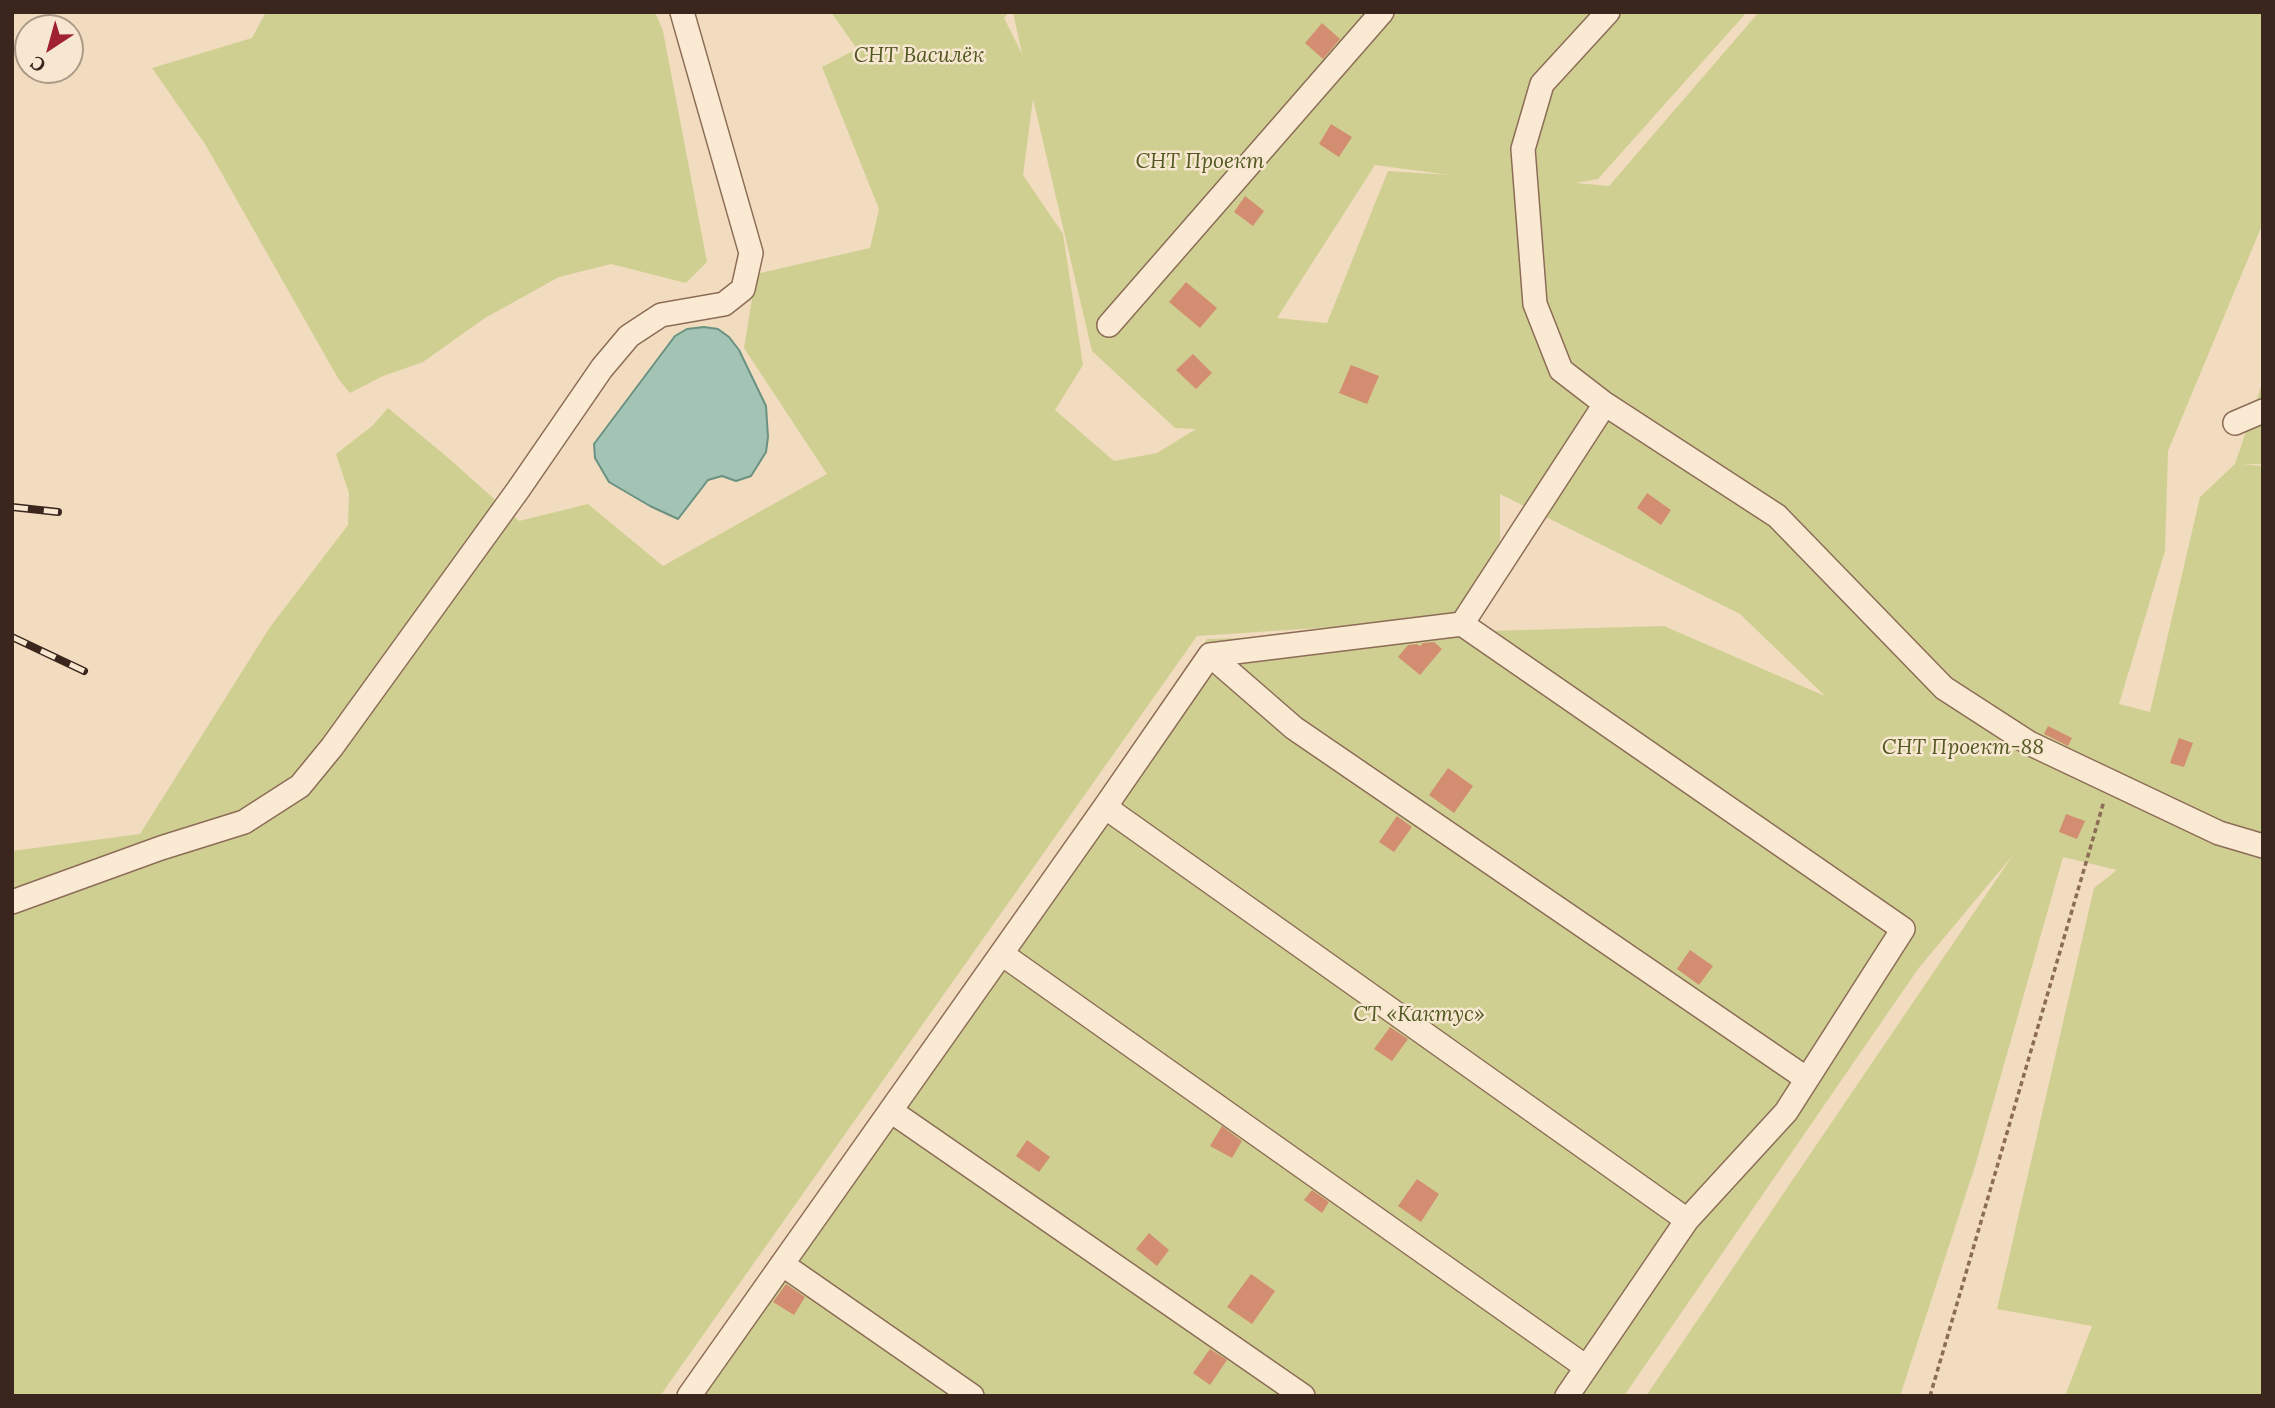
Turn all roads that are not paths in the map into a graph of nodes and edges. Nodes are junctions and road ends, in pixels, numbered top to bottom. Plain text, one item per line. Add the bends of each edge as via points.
1 (682, 12) edge
2 (1382, 12) edge
3 (1608, 12) edge
4 (1110, 325) dead end
5 (1605, 404) junction
6 (2263, 411) edge
7 (2235, 423) dead end
8 (1462, 624) junction
9 (1210, 655) junction
10 (1105, 807) junction
11 (2263, 846) edge
12 (12, 902) edge
13 (1002, 954) junction
14 (1807, 1079) junction
15 (891, 1111) junction
16 (1687, 1220) junction
17 (782, 1264) junction
18 (1586, 1367) junction
19 (690, 1396) edge
20 (972, 1396) edge
21 (1303, 1396) edge
22 (1567, 1396) edge

1 - 12 lane via 751,253 743,289 724,304 661,315 629,336 300,786 244,822
2 - 4 lane
3 - 5 lane via 1542,84 1522,149 1535,304 1561,370
5 - 8 lane
5 - 11 lane via 1777,516 1944,688 2029,743 2219,833
6 - 7 lane
8 - 9 lane
8 - 14 lane via 1903,929
9 - 10 lane
9 - 14 lane via 1294,728
10 - 13 lane
10 - 16 lane
13 - 15 lane
13 - 18 lane
14 - 16 lane via 1786,1112
15 - 17 lane
15 - 21 lane
16 - 18 lane
17 - 19 lane
17 - 20 lane
18 - 22 lane

